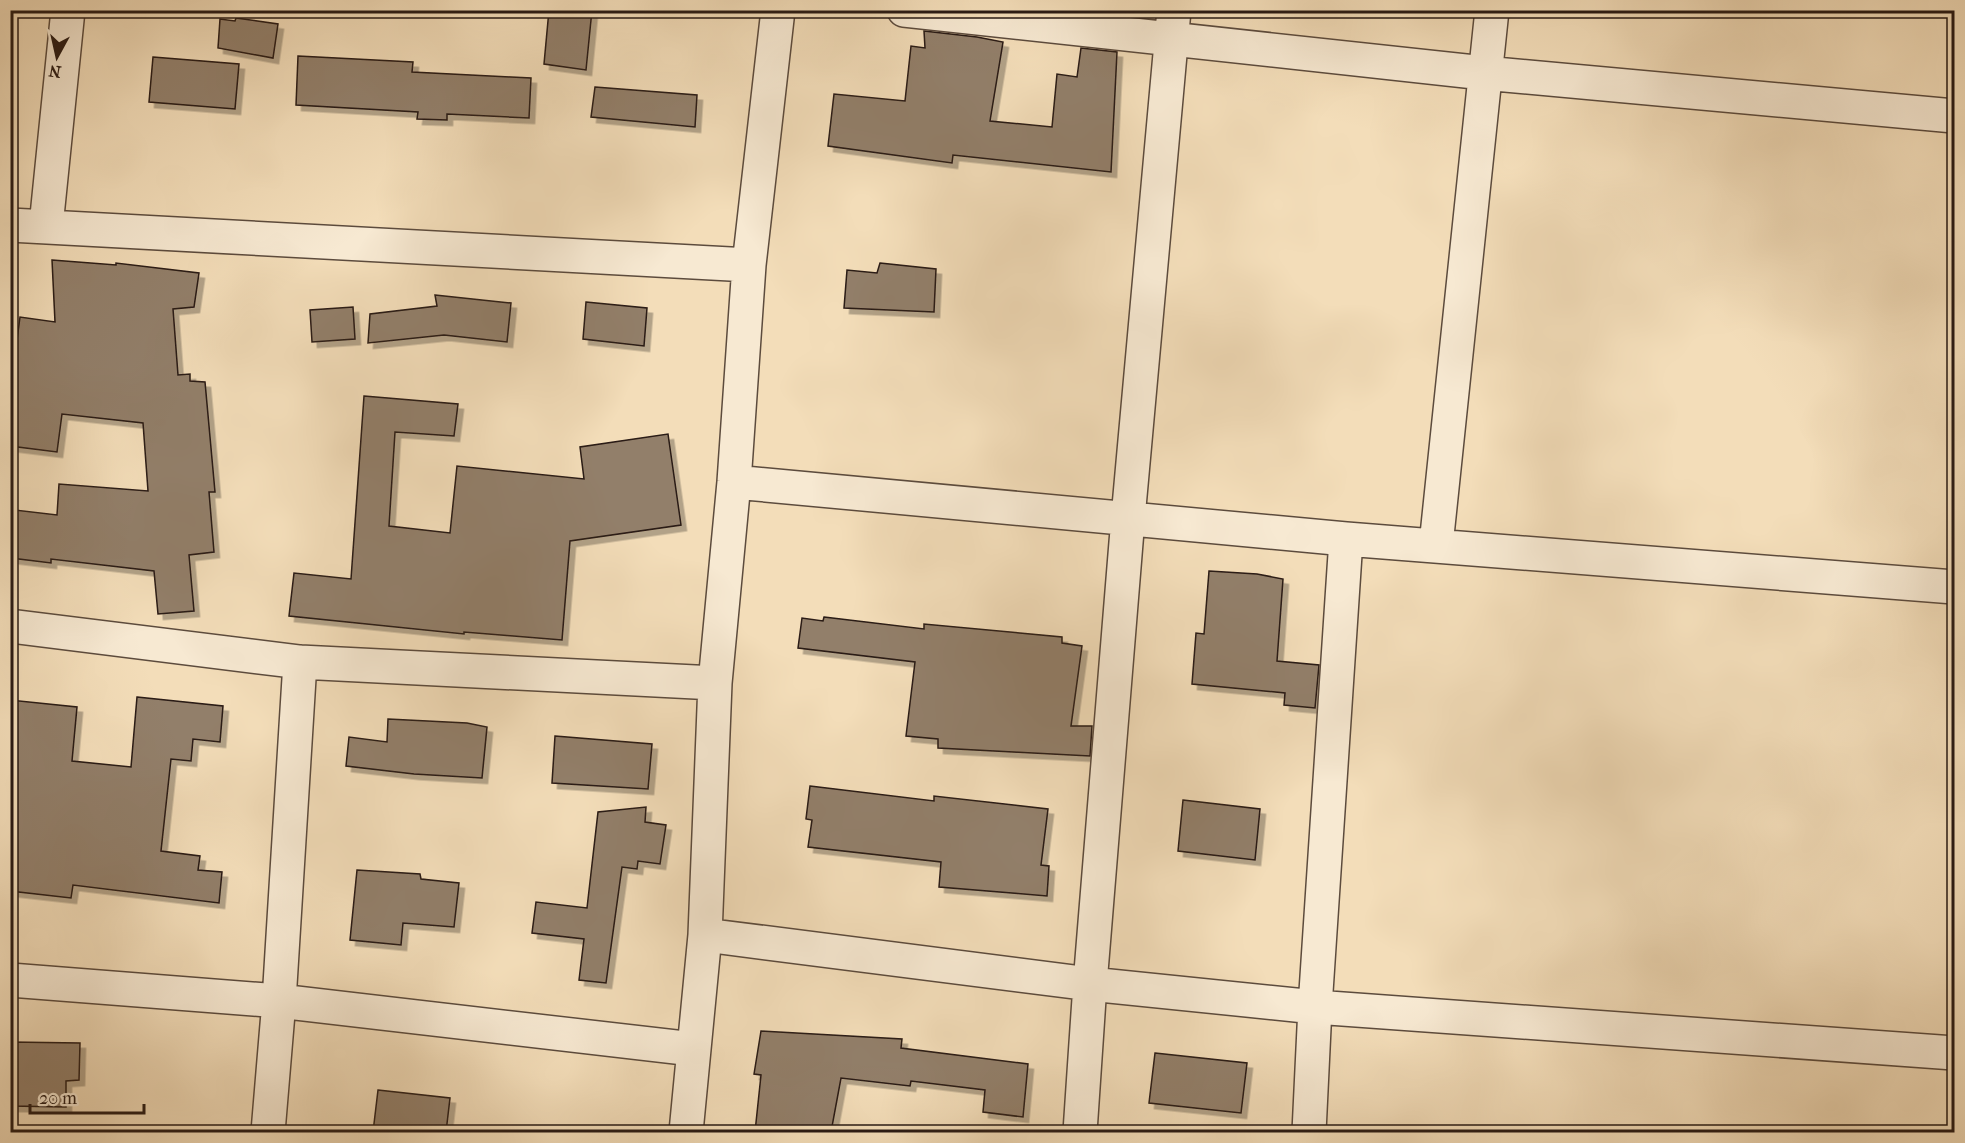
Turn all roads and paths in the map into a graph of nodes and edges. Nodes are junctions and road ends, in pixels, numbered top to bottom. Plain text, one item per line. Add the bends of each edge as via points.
1 (68, 10) edge
2 (778, 10) edge
3 (904, 10) edge
4 (1491, 10) edge
5 (1173, 25) edge
6 (1484, 73) junction
7 (1954, 116) edge
8 (10, 225) edge
9 (46, 226) junction
10 (749, 265) junction
11 (734, 482) junction
12 (1128, 518) junction
13 (1346, 539) junction
14 (1436, 545) junction
15 (1954, 587) edge
16 (10, 626) edge
17 (300, 662) junction
18 (715, 684) junction
19 (705, 934) junction
20 (10, 980) edge
21 (1089, 984) junction
22 (279, 1001) junction
23 (1315, 1007) junction
24 (693, 1048) junction
25 (1954, 1053) edge
26 (268, 1132) edge
27 (686, 1132) edge
28 (1080, 1132) edge
29 (1309, 1132) edge

1 - 9 street
2 - 10 street
3 - 5 street
4 - 6 street
5 - 6 street
5 - 12 street
6 - 7 street
6 - 14 street
8 - 9 street
9 - 10 street
10 - 11 street
11 - 12 street
11 - 18 street
12 - 13 street
12 - 21 street
13 - 14 street
13 - 23 street
14 - 15 street
16 - 17 street
17 - 18 street
17 - 22 street
18 - 19 street
19 - 21 street
19 - 24 street
20 - 22 street
21 - 23 street
21 - 28 street
22 - 24 street
22 - 26 street
23 - 25 street
23 - 29 street
24 - 27 street

